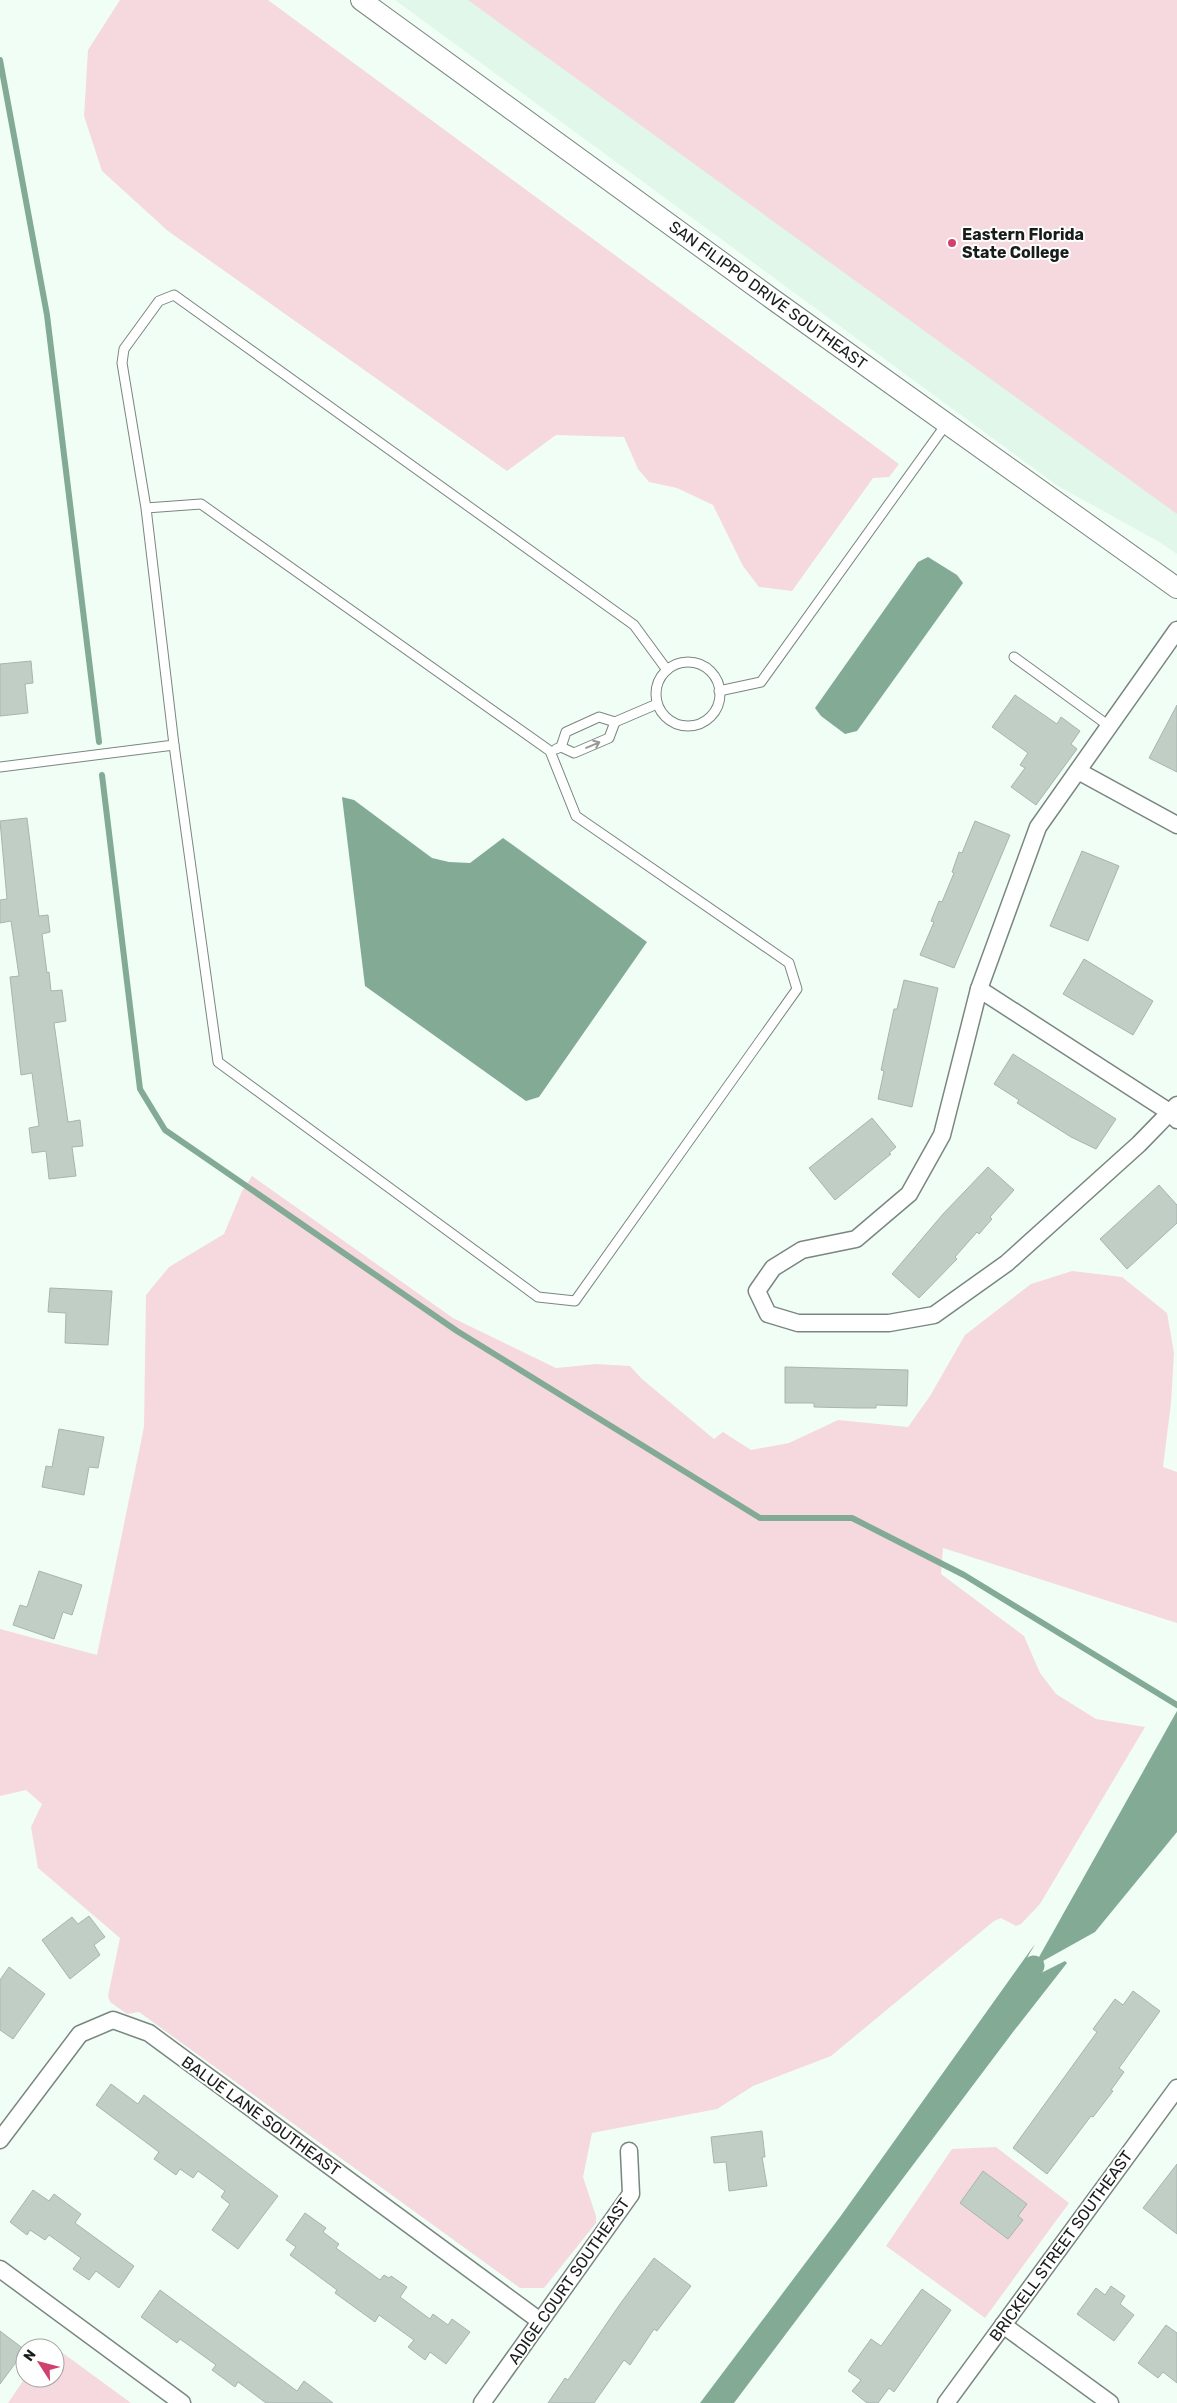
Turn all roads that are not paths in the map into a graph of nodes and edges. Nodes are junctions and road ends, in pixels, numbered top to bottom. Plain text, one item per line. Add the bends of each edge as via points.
1 (361, 0) edge
2 (947, 423) junction
3 (146, 508) junction
4 (1177, 588) edge
5 (1177, 630) edge
6 (1014, 657) dead end
7 (667, 670) junction
8 (719, 691) junction
9 (658, 704) junction
10 (615, 722) junction
11 (1109, 726) junction
12 (174, 745) junction
13 (560, 747) junction
14 (550, 751) junction
15 (0, 767) edge
16 (1078, 771) junction
17 (1177, 825) edge
18 (979, 989) junction
19 (1175, 1113) edge
20 (1174, 2099) edge
21 (0, 2140) edge
22 (629, 2151) dead end
23 (0, 2268) edge
24 (540, 2321) junction
25 (1002, 2324) junction
26 (182, 2403) edge
27 (482, 2403) edge
28 (946, 2403) edge
29 (1110, 2403) edge

1 - 2 street, SAN FILIPPO DRIVE SOUTHEAST
2 - 4 street, SAN FILIPPO DRIVE SOUTHEAST
2 - 8 lane via 761,682
3 - 7 lane via 122,363 124,350 159,301 174,295 634,625
3 - 12 lane
3 - 14 lane via 201,504
5 - 11 street
6 - 11 lane
7 - 8 lane via 689,662 698,664 714,676
7 - 9 lane via 658,684
8 - 9 lane via 716,707 710,716 691,726 670,721
9 - 10 lane
10 - 13 lane via 599,717 566,732
13 -> 10 lane via 574,753 609,738
11 - 16 street
12 - 14 lane via 218,1062 538,1296 575,1301 797,989 789,963 576,816
12 - 15 lane
13 - 14 lane
16 - 17 street
16 - 18 street via 1038,827
18 - 19 street
18 - 19 street via 942,1135 909,1194 856,1239 802,1250 773,1268 757,1291 768,1314 798,1323 889,1323 934,1315 1007,1262
20 - 25 street, BRICKELL STREET SOUTHEAST
21 - 24 street, BALUE LANE SOUTHEAST via 80,2034 113,2020 149,2034
22 - 24 street, ADIGE COURT SOUTHEAST via 631,2194
23 - 26 street
24 - 27 street, ADIGE COURT SOUTHEAST
25 - 28 street, BRICKELL STREET SOUTHEAST
25 - 29 street

